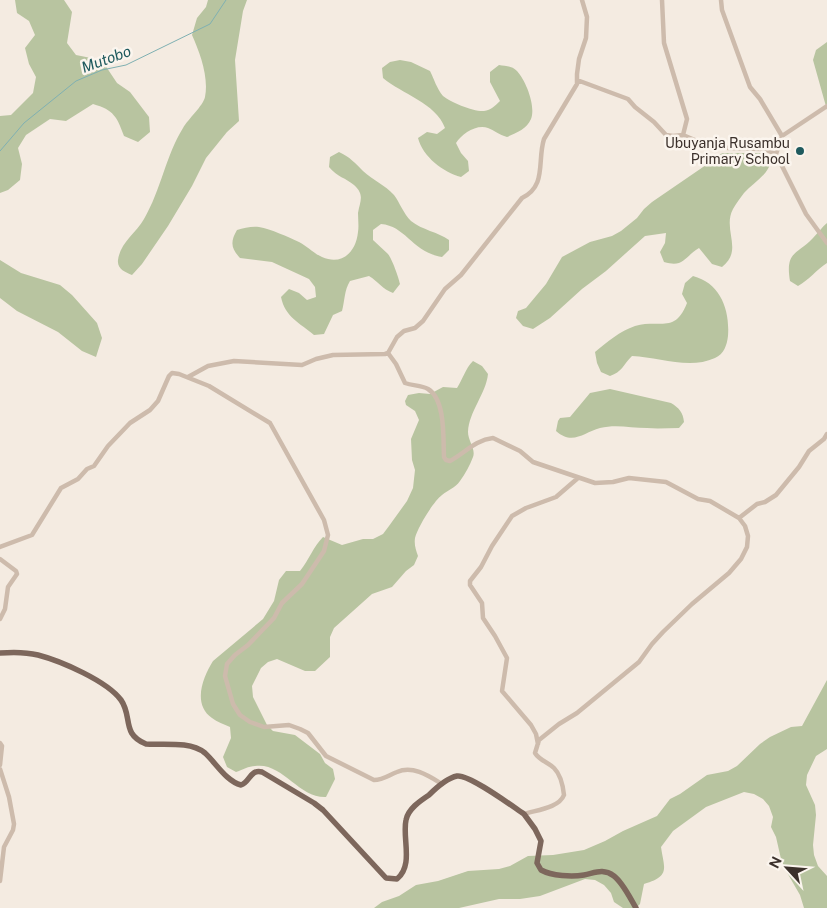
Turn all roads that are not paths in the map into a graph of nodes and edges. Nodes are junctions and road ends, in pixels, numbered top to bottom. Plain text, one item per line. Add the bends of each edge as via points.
1 (582, 0) edge
2 (662, 0) edge
3 (721, 0) edge
4 (577, 80) junction
5 (827, 106) edge
6 (683, 135) junction
7 (782, 136) junction
8 (776, 154) junction
9 (827, 243) edge
10 (388, 352) junction
11 (188, 377) junction
12 (827, 434) edge
13 (578, 478) junction
14 (739, 518) junction
15 (0, 546) edge
16 (0, 559) edge
17 (0, 619) edge
18 (0, 653) edge
19 (0, 743) edge
20 (538, 744) junction
21 (0, 769) edge
22 (442, 784) junction
23 (524, 814) junction
24 (0, 881) edge
25 (636, 908) edge

1 - 4 street via 587,17 586,38
2 - 6 street via 664,43 687,119
3 - 7 street via 750,87
4 - 6 street via 628,99 666,135
4 - 10 street via 544,139 537,186 533,192 522,198 423,320 415,328 404,331
5 - 7 street
6 - 8 street via 704,144 764,149
7 - 8 street
8 - 9 street via 806,214
10 - 11 street via 333,356 302,365 234,361 208,366
10 - 13 street via 406,383 427,388 439,401 446,460 457,457 474,443 493,438 520,451 533,462
11 - 15 street via 172,373 168,376 158,401 130,423 94,466 61,488 32,535
11 - 22 street via 270,423 324,520 328,535 324,551 302,584 282,603 260,634 227,664 225,676 233,704 250,722 264,727 289,725 308,733 326,756 374,780 410,769
12 - 14 street via 808,451 799,468 776,495
13 - 14 street via 595,483 629,478 659,480 698,499 710,501
13 - 20 street via 556,497 512,516 470,581 482,603 483,618 507,658 502,691 531,725
14 - 20 street via 748,536 747,547 729,573 663,632 639,662 577,713 558,724
16 - 17 street via 17,574 8,588 6,609
18 - 22 main road via 37,655 97,680 123,702 130,729 141,742 196,748 241,785 256,771 262,772 323,810 390,879 400,876 404,865 407,815
19 - 21 street
20 - 23 street via 535,753 558,774 564,795 553,805
21 - 24 street via 14,824 4,847
22 - 23 main road via 455,776 466,777
23 - 25 main road via 541,841 537,863 541,870 578,875 606,871 617,878

